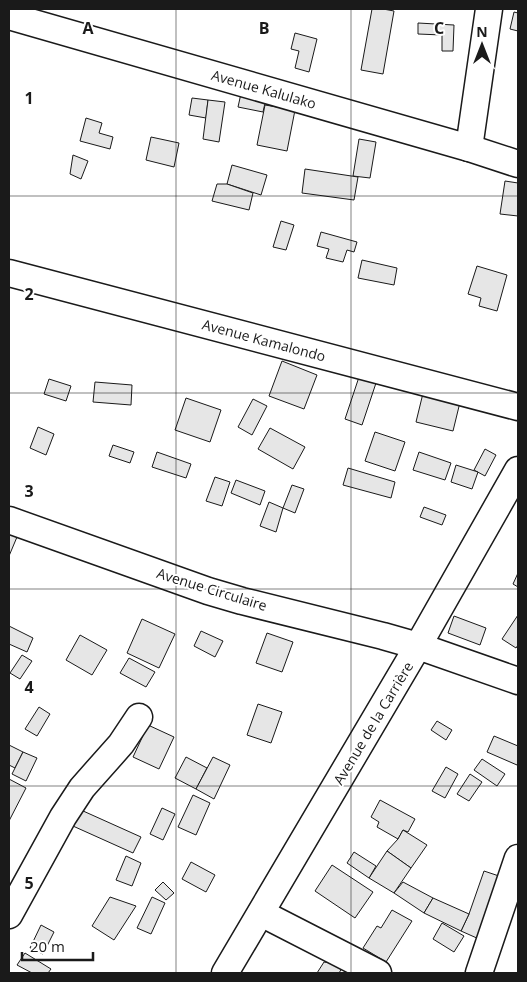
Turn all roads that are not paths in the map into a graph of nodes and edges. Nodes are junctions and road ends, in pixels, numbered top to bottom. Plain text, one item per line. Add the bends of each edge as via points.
1 (489, 9) edge
2 (9, 16) edge
3 (469, 148) junction
4 (518, 164) edge
5 (9, 273) edge
6 (518, 406) edge
7 (518, 470) edge
8 (9, 520) edge
9 (418, 646) junction
10 (518, 682) edge
11 (139, 718) dead end
12 (517, 867) edge
13 (17, 881) edge
14 (261, 913) junction
15 (9, 915) edge
16 (225, 973) edge
17 (378, 973) edge
18 (479, 973) edge

1 - 3 street
2 - 3 street, Avenue Kalulako
3 - 4 street, Avenue Kalulako
5 - 6 street, Avenue Kamalondo
7 - 9 street, Avenue de la Carrière
8 - 9 street, Avenue Circulaire via 216,593
9 - 10 street, Avenue Circulaire
9 - 14 street, Avenue de la Carrière
11 - 13 street via 82,788
12 - 18 street
13 - 15 street
14 - 16 street, Avenue de la Carrière
14 - 17 street

